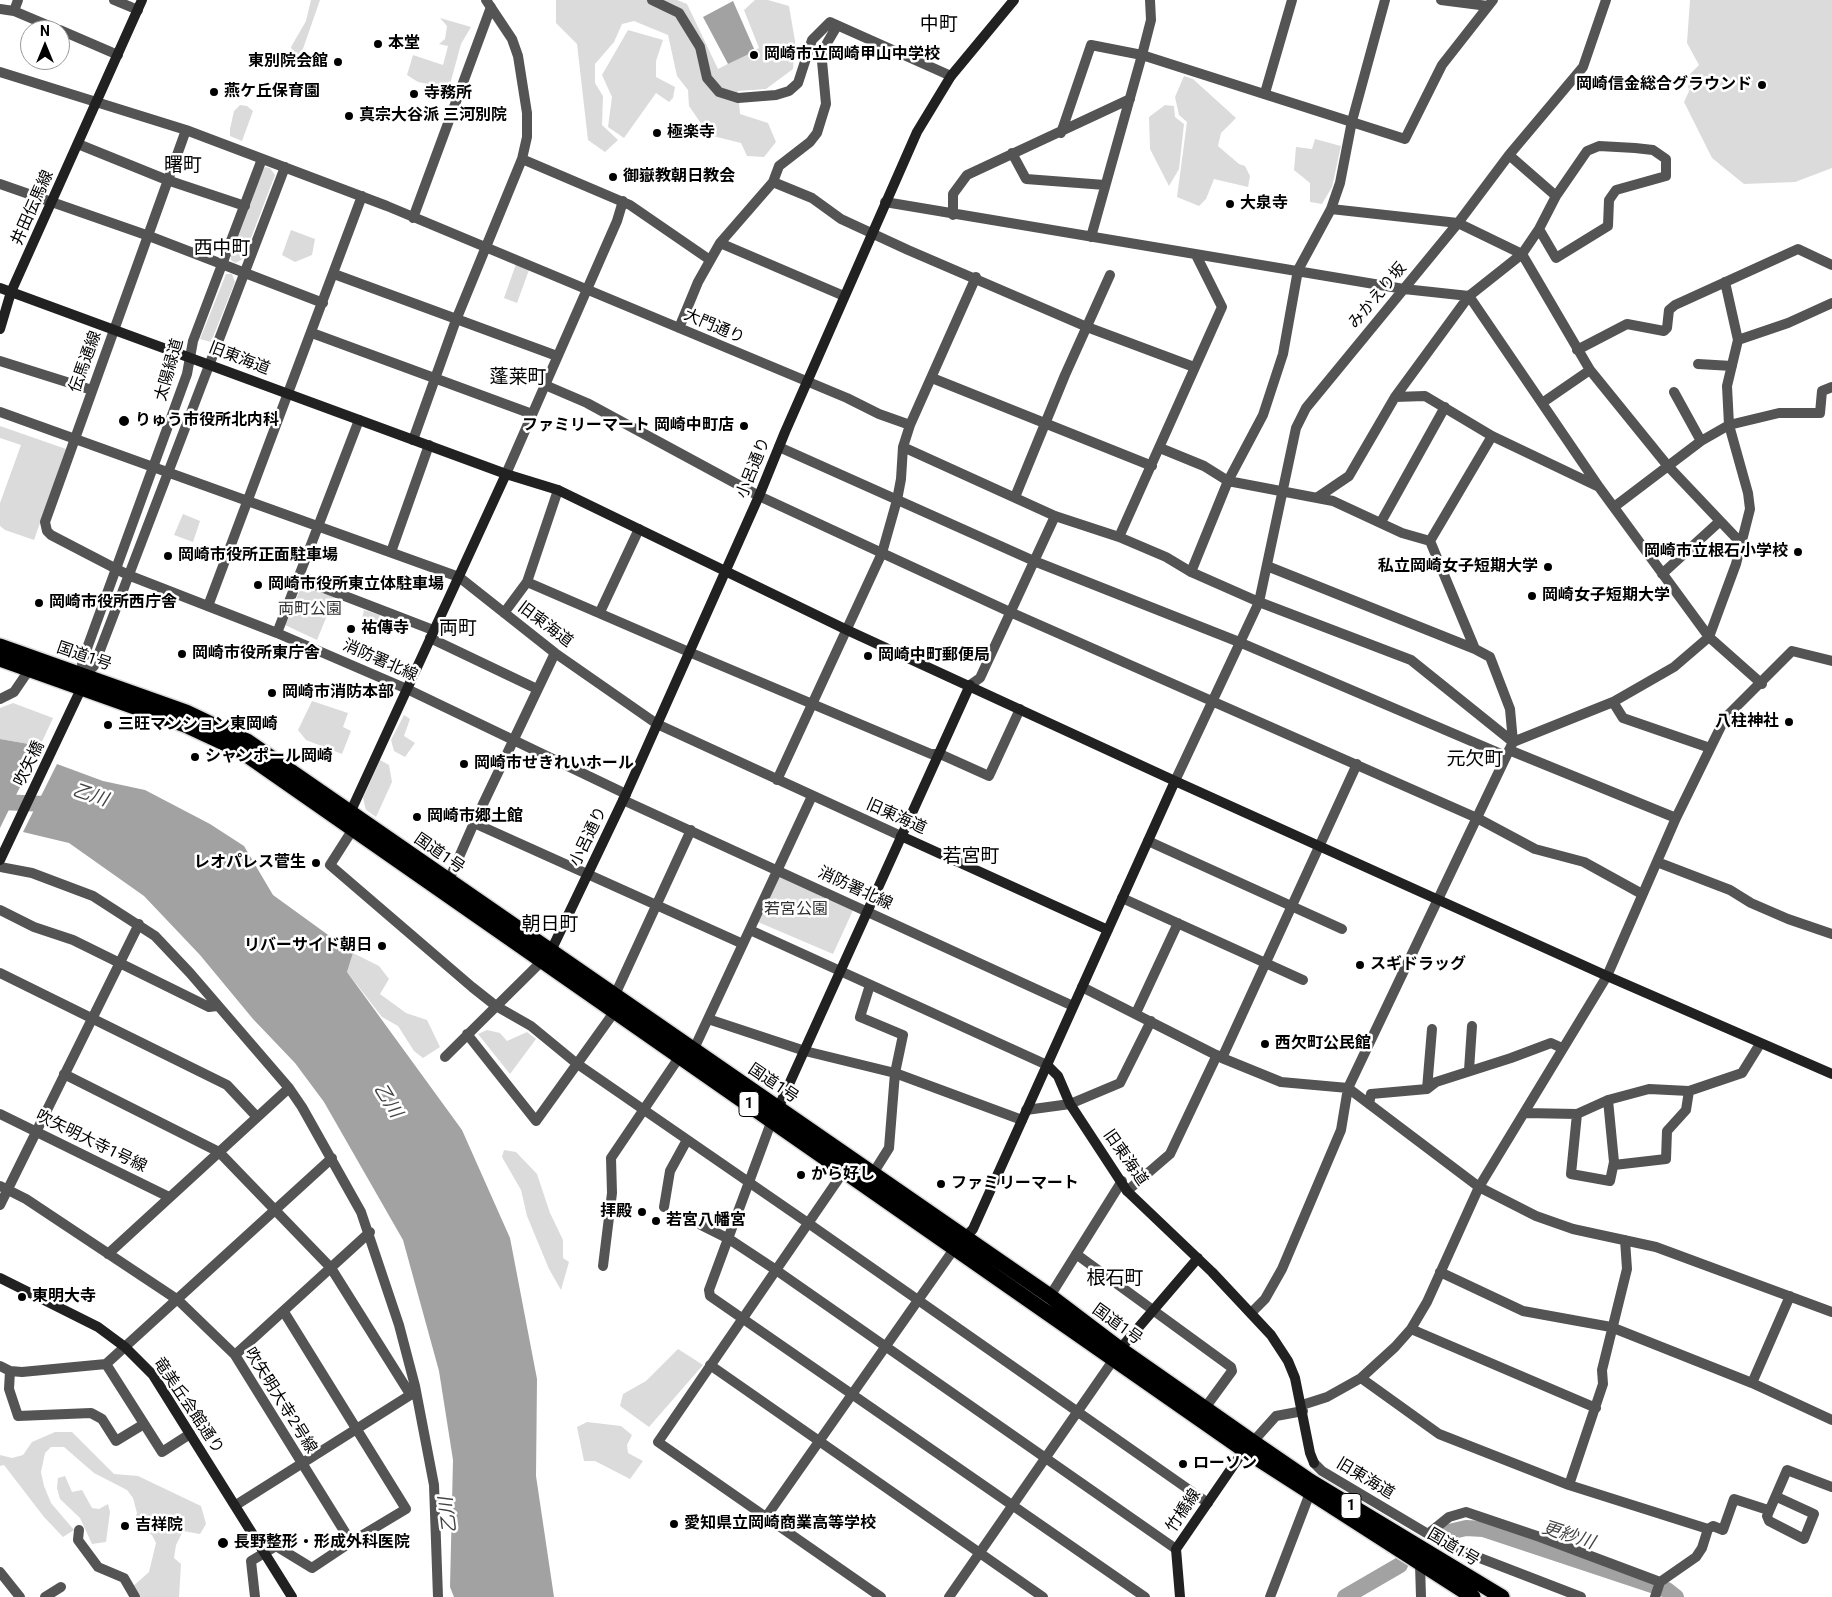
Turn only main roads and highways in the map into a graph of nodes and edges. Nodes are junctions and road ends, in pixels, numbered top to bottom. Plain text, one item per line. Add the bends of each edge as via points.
1 (0, 646) edge
2 (0, 659) edge
3 (82, 682) junction
4 (547, 957) junction
5 (775, 1114) junction
6 (959, 1244) junction
7 (1117, 1354) junction
8 (1249, 1446) junction
9 (1455, 1578) junction
10 (1473, 1597) edge
11 (1502, 1597) edge

1 - 3 highway, 国道1号 / 1
2 - 3 highway, 国道1号 / 1 via 29,670
3 - 4 highway, 国道1号 / 1 via 241,751
3 - 4 highway, 国道1号 / 1 via 217,725 247,741 448,882
4 - 5 highway, 国道1号 / 1
5 - 6 highway, 国道1号 / 1 via 872,1175
5 - 6 highway, 国道1号 / 1 via 844,1171
6 - 7 highway, 国道1号 / 1
6 - 7 highway, 国道1号 / 1 via 1050,1296
7 - 8 highway, 国道1号 / 1
7 - 8 highway, 国道1号 / 1 via 1205,1408
8 - 9 highway, 国道1号 / 1 via 1310,1481
8 - 9 highway, 国道1号 / 1 via 1310,1493 1420,1564
9 - 10 highway, 国道1号 / 1
9 - 11 highway, 国道1号 / 1

